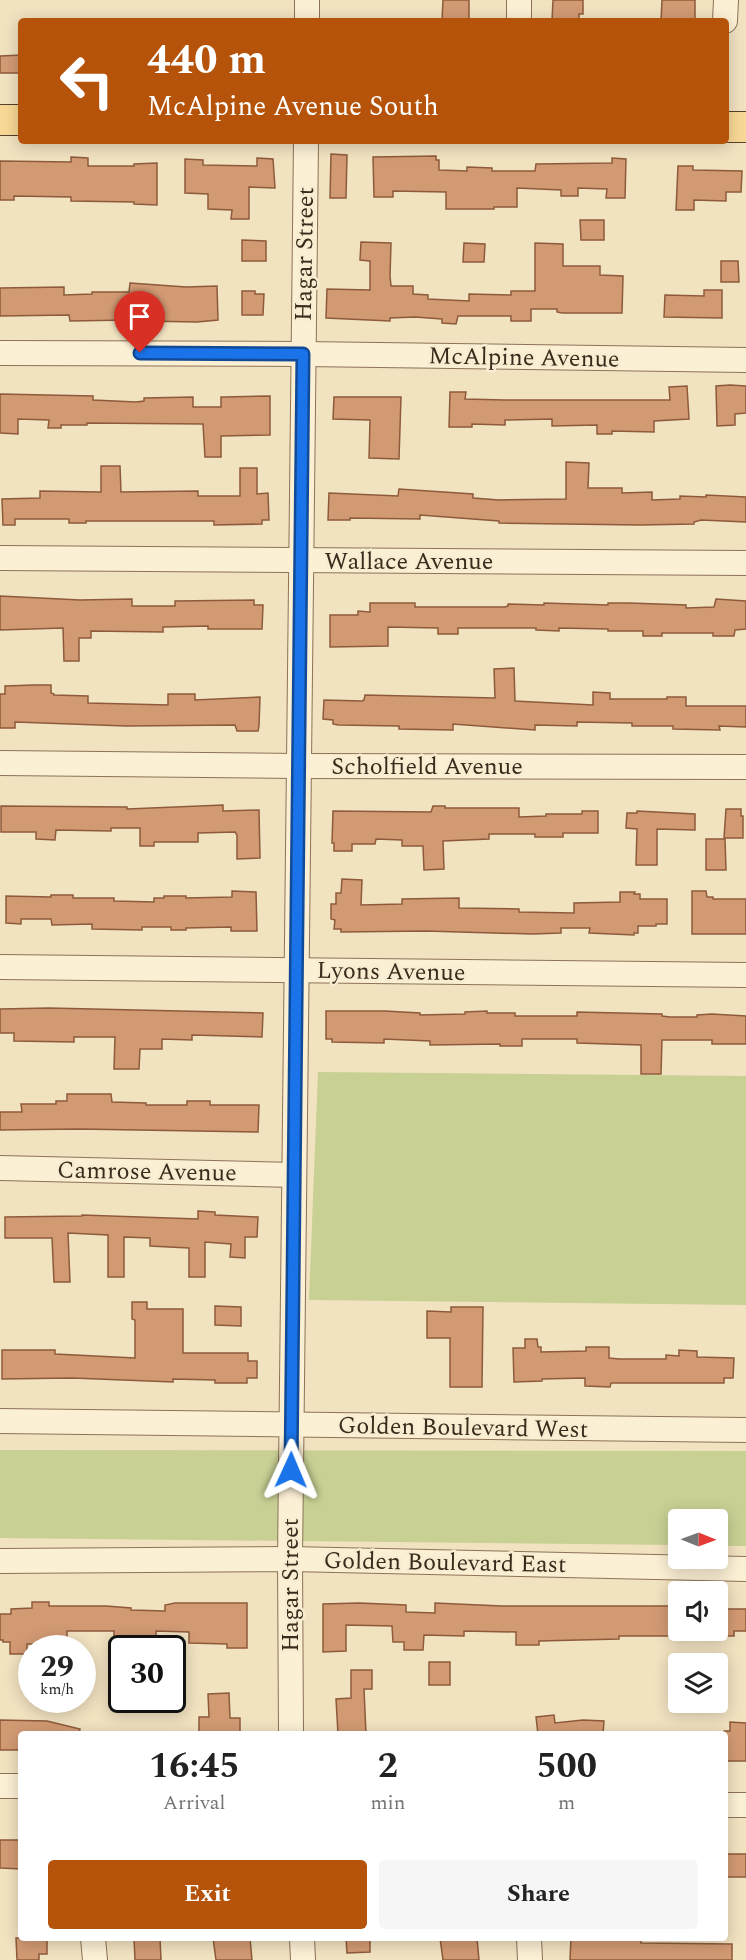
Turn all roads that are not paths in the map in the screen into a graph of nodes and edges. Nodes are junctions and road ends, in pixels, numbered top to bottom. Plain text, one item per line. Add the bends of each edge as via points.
1 (307, 0) edge
2 (519, 0) edge
3 (726, 0) edge
4 (306, 18) edge
5 (519, 18) edge
6 (725, 18) edge
7 (0, 120) edge
8 (18, 120) edge
9 (729, 127) edge
10 (746, 127) edge
11 (306, 144) edge
12 (0, 353) edge
13 (303, 354) junction
14 (746, 360) edge
15 (0, 558) edge
16 (301, 560) junction
17 (746, 563) edge
18 (0, 763) edge
19 (298, 766) junction
20 (746, 767) edge
21 (0, 967) edge
22 (296, 970) junction
23 (746, 975) edge
24 (0, 1168) edge
25 (294, 1175) junction
26 (0, 1421) edge
27 (292, 1425) junction
28 (746, 1430) edge
29 (290, 1559) junction
30 (0, 1561) edge
31 (746, 1569) edge
32 (291, 1731) edge
33 (0, 1786) edge
34 (18, 1786) edge
35 (728, 1805) edge
36 (746, 1805) edge
37 (93, 1941) edge
38 (302, 1941) edge
39 (529, 1941) edge
40 (95, 1960) edge
41 (303, 1960) edge
42 (530, 1960) edge

1 - 4 street
2 - 5 street
3 - 6 street
7 - 8 main road
9 - 10 main road
11 - 13 street, Hagar Street
12 - 13 street, McAlpine Avenue
13 - 14 street, McAlpine Avenue
13 - 16 street, Hagar Street
15 - 16 street, Wallace Avenue
16 - 17 street, Wallace Avenue
16 - 19 street, Hagar Street
18 - 19 street, Scholfield Avenue
19 - 20 street, Scholfield Avenue
19 - 22 street, Hagar Street
21 - 22 street, Lyons Avenue
22 - 23 street, Lyons Avenue
22 - 25 street, Hagar Street
24 - 25 street, Camrose Avenue
25 - 27 street, Hagar Street
26 - 27 street, Golden Boulevard West
27 - 28 street, Golden Boulevard West
27 - 29 street, Hagar Street
29 - 30 street, Golden Boulevard East
29 - 31 street, Golden Boulevard East
29 - 32 street, Hagar Street
33 - 34 street
35 - 36 street
37 - 40 street
38 - 41 street
39 - 42 street

